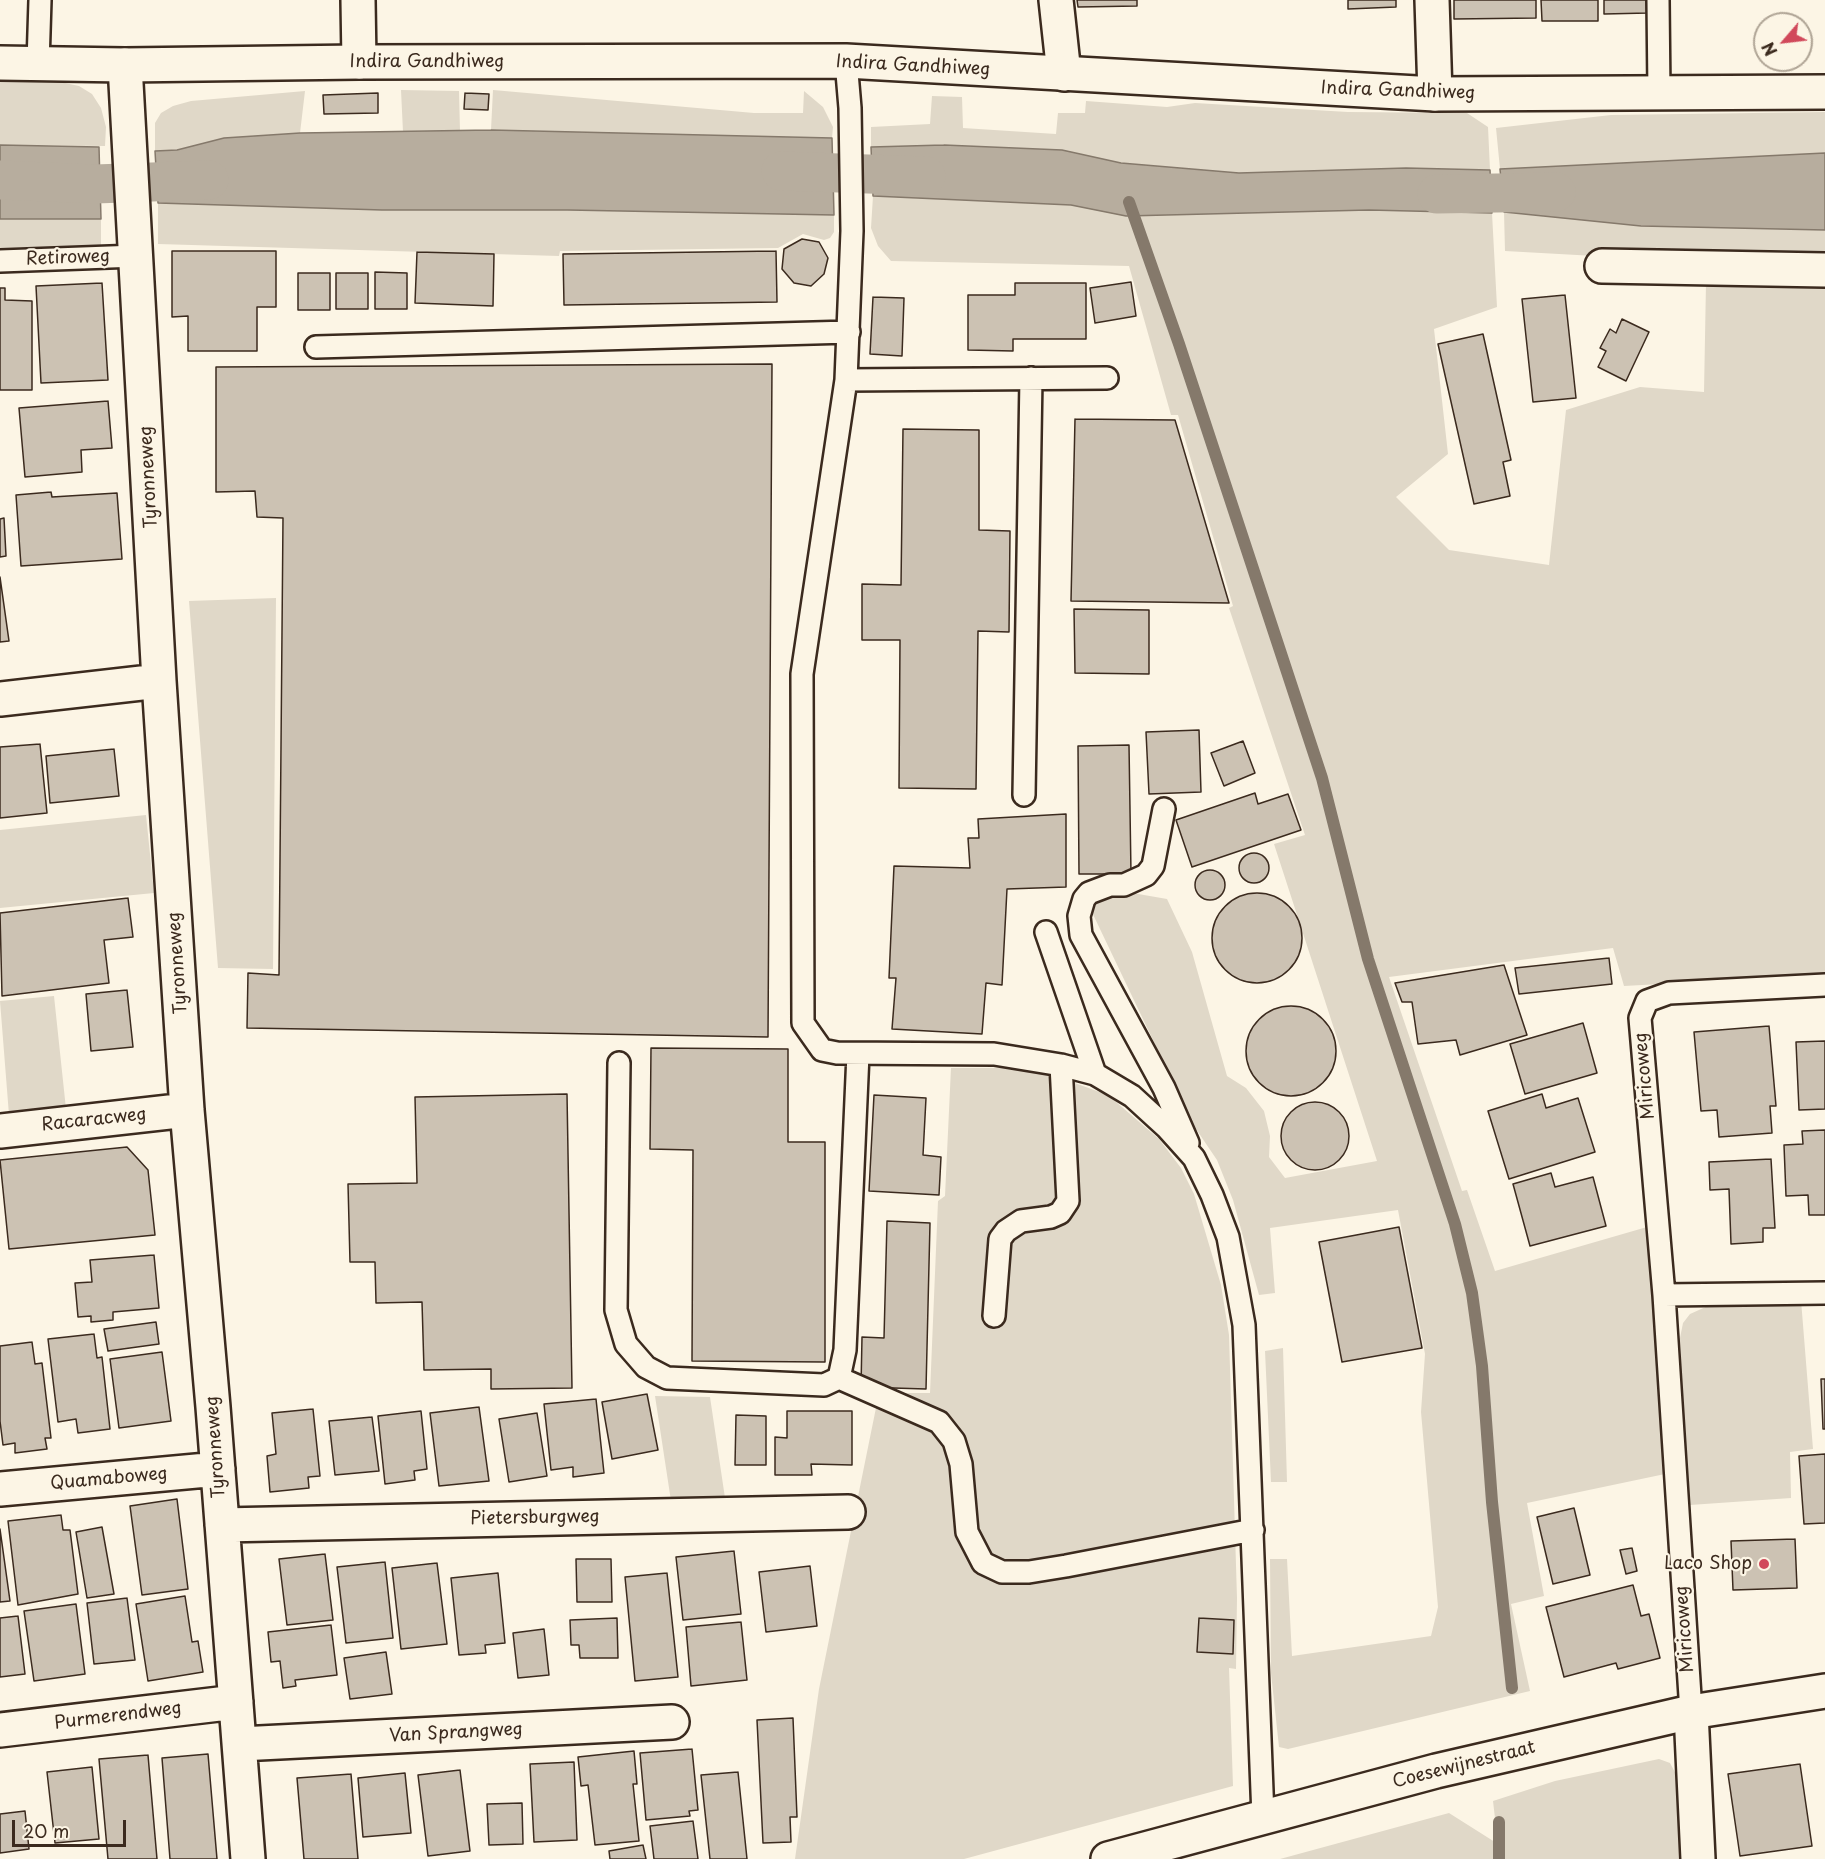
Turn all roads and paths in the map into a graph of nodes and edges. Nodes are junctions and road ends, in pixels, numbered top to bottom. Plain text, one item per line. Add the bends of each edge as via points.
1 (40, 0) edge
2 (358, 0) edge
3 (1056, 0) edge
4 (1432, 0) edge
5 (1658, 0) edge
6 (846, 61) junction
7 (359, 62) junction
8 (0, 63) edge
9 (38, 64) junction
10 (125, 65) junction
11 (1064, 74) junction
12 (1825, 92) edge
13 (1659, 93) junction
14 (1436, 94) junction
15 (137, 247) junction
16 (0, 261) edge
17 (1602, 266) dead end
18 (1825, 270) edge
19 (849, 332) junction
20 (316, 347) dead end
21 (1031, 378) junction
22 (1107, 378) dead end
23 (846, 380) junction
24 (159, 681) junction
25 (0, 699) edge
26 (1024, 795) dead end
27 (1164, 809) dead end
28 (1046, 932) dead end
29 (1825, 985) edge
30 (858, 1054) junction
31 (618, 1063) dead end
32 (1061, 1065) junction
33 (1095, 1074) junction
34 (187, 1110) junction
35 (0, 1131) edge
36 (1194, 1158) junction
37 (1825, 1293) edge
38 (1664, 1295) junction
39 (994, 1316) dead end
40 (839, 1378) junction
41 (218, 1469) junction
42 (0, 1489) edge
43 (848, 1512) dead end
44 (222, 1525) junction
45 (1253, 1530) junction
46 (1825, 1691) edge
47 (236, 1702) junction
48 (1691, 1712) junction
49 (672, 1722) dead end
50 (0, 1730) edge
51 (240, 1744) junction
52 (1263, 1817) junction
53 (248, 1859) edge
54 (1108, 1859) edge
55 (1698, 1859) edge

1 - 9 lane
2 - 7 street
3 - 11 street
4 - 14 street
5 - 13 lane
6 - 7 street, Indira Gandhiweg
6 - 11 street, Indira Gandhiweg
6 - 19 lane via 852,231
7 - 10 street, Indira Gandhiweg
8 - 9 street, Indira Gandhiweg
9 - 10 street, Indira Gandhiweg
10 - 15 street, Tyronneweg
11 - 14 street, Indira Gandhiweg
12 - 13 street, Indira Gandhiweg
13 - 14 street, Indira Gandhiweg
15 - 16 lane, Retiroweg
15 - 24 street, Tyronneweg
17 - 18 street
19 - 20 lane
19 - 23 lane
21 - 22 lane
21 - 23 lane
21 - 26 lane
23 - 30 lane via 802,674 801,928 804,1023 808,1032 822,1050
24 - 25 street
24 - 34 street, Tyronneweg
27 - 36 lane via 1154,866 1136,881 1089,893 1079,916 1081,935 1164,1088
28 - 33 lane
29 - 38 lane, Miricoweg via 1669,993 1647,1001 1640,1018
30 - 32 lane via 994,1054
30 - 40 lane via 845,1350
31 - 40 lane via 616,1310 626,1344 646,1366 667,1378 824,1385
32 - 33 lane
32 - 39 lane via 1068,1201 1060,1213 1022,1221 1000,1239
33 - 36 lane via 1132,1096
34 - 35 street, Racaracweg
34 - 41 street, Tyronneweg
36 - 45 lane via 1227,1237 1238,1287 1244,1325
37 - 38 lane
38 - 48 lane, Miricoweg
40 - 45 lane via 939,1422 954,1441 961,1464 967,1532 983,1563 1002,1572 1066,1566
41 - 42 street, Quamaboweg
41 - 44 street, Tyronneweg
43 - 44 street, Pietersburgweg
44 - 47 street, Tyronneweg
45 - 52 lane
46 - 48 street, Coesewijnestraat
47 - 50 street, Purmerendweg
47 - 51 street, Tyronneweg
48 - 52 street, Coesewijnestraat via 1436,1771
48 - 55 street
49 - 51 street, Van Sprangweg
51 - 53 street, Tyronneweg
52 - 54 street, Coesewijnestraat

